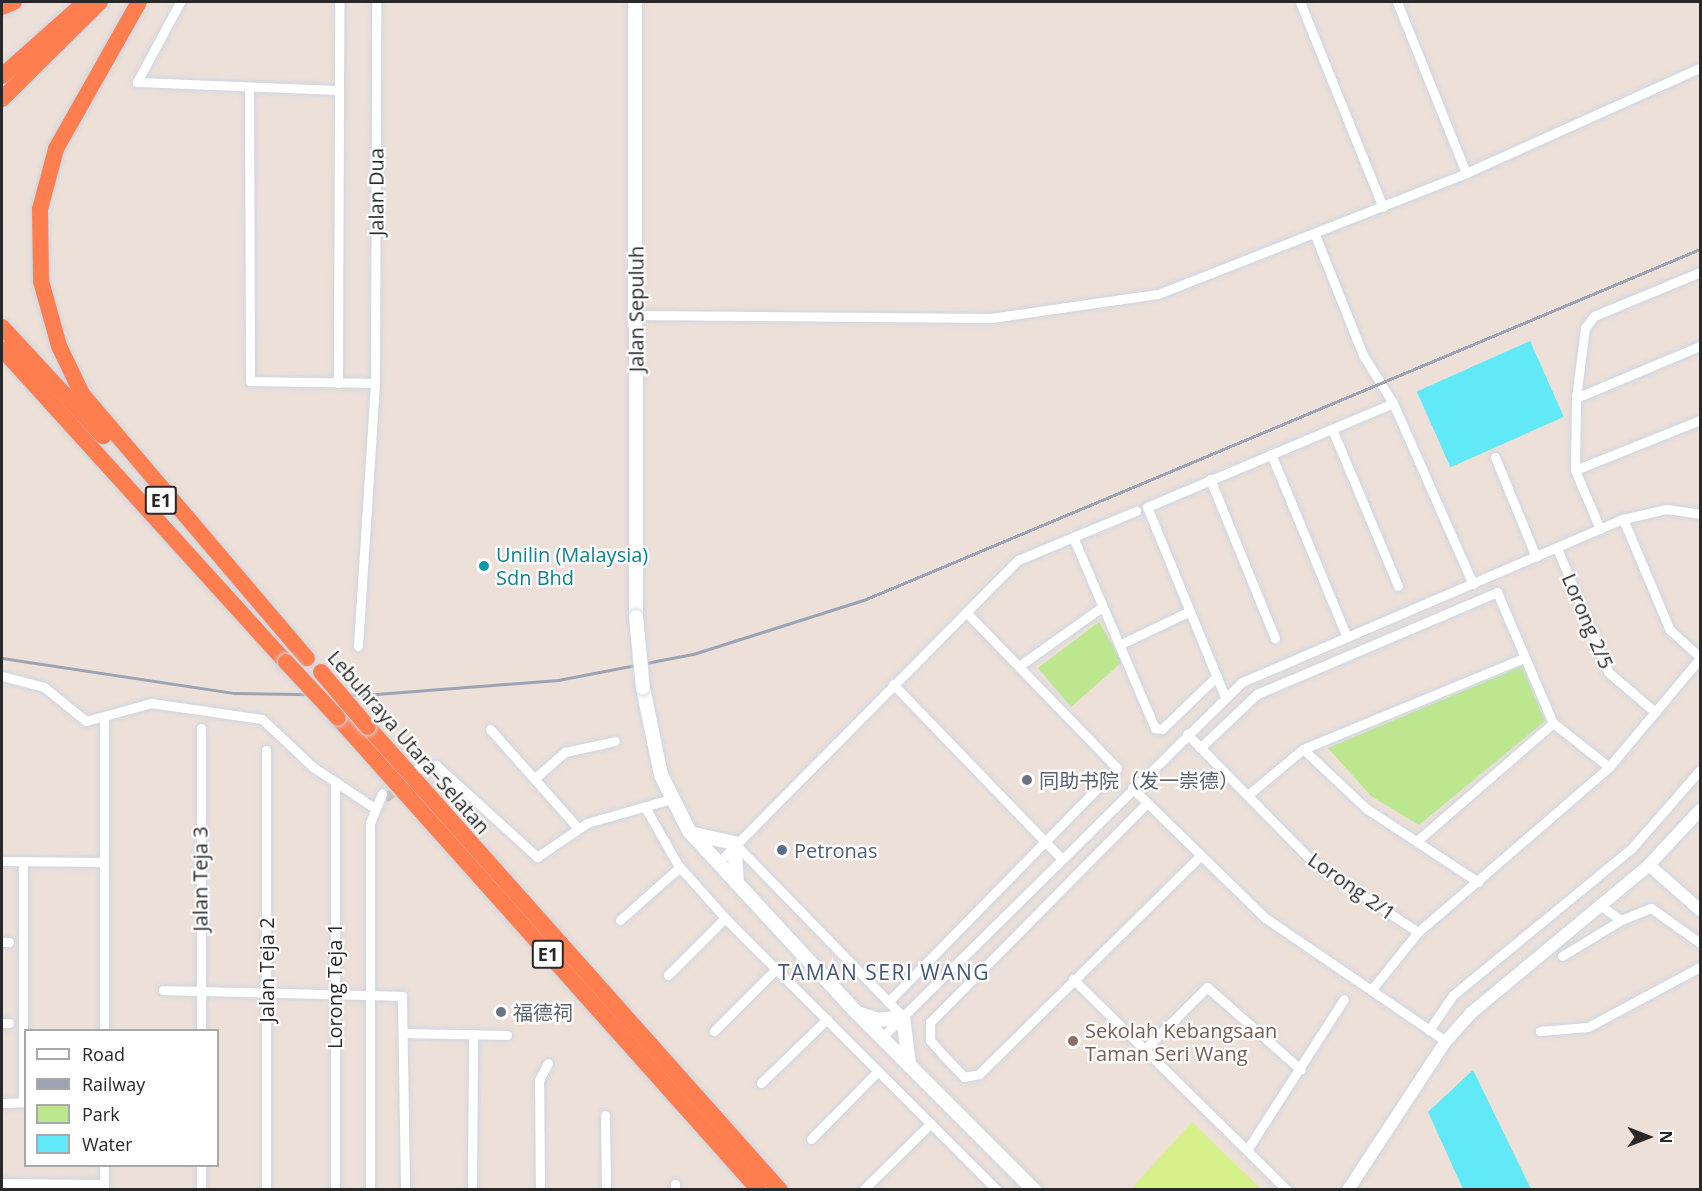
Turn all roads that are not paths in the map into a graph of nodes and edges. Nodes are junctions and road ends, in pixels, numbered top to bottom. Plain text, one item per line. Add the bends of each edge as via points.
1 (14, 2) edge
2 (85, 2) edge
3 (100, 2) edge
4 (139, 2) edge
5 (180, 2) edge
6 (339, 2) edge
7 (376, 2) edge
8 (635, 2) edge
9 (1300, 2) edge
10 (1397, 2) edge
11 (2, 7) edge
12 (1701, 68) edge
13 (2, 76) edge
14 (249, 88) junction
15 (339, 90) junction
16 (2, 99) edge
17 (1466, 173) junction
18 (1383, 207) junction
19 (1315, 235) junction
20 (1701, 272) edge
21 (636, 315) junction
22 (2, 327) edge
23 (1701, 346) edge
24 (2, 350) edge
25 (338, 383) junction
26 (375, 383) junction
27 (1576, 398) junction
28 (1393, 403) junction
29 (1701, 420) edge
30 (1332, 429) junction
31 (1271, 454) junction
32 (1495, 457) dead end
33 (1575, 470) junction
34 (1210, 480) junction
35 (1136, 511) dead end
36 (1701, 514) edge
37 (1623, 519) junction
38 (1600, 529) junction
39 (1073, 537) junction
40 (1557, 548) junction
41 (1536, 557) junction
42 (1473, 584) junction
43 (1398, 586) dead end
44 (1102, 607) junction
45 (1190, 611) junction
46 (966, 612) junction
47 (1346, 635) junction
48 (1275, 638) dead end
49 (1119, 645) junction
50 (358, 646) dead end
51 (307, 658) junction
52 (1524, 658) junction
53 (1701, 658) edge
54 (1019, 666) junction
55 (2, 676) edge
56 (1217, 676) junction
57 (893, 684) junction
58 (1225, 697) junction
59 (1655, 712) junction
60 (104, 717) junction
61 (1553, 723) junction
62 (201, 728) dead end
63 (490, 729) dead end
64 (1187, 734) junction
65 (615, 741) dead end
66 (1200, 748) junction
67 (1303, 749) junction
68 (266, 750) dead end
69 (1608, 767) junction
70 (419, 770) dead end
71 (1701, 770) edge
72 (535, 778) junction
73 (334, 782) junction
74 (1132, 788) junction
75 (1249, 794) junction
76 (671, 799) junction
77 (1147, 803) junction
78 (645, 809) junction
79 (1701, 810) edge
80 (578, 828) junction
81 (689, 831) junction
82 (1418, 840) junction
83 (1046, 843) junction
84 (732, 845) junction
85 (1199, 857) junction
86 (1062, 859) junction
87 (2, 861) edge
88 (23, 861) junction
89 (714, 861) junction
90 (104, 862) junction
91 (1649, 865) junction
92 (680, 867) junction
93 (1478, 882) junction
94 (740, 892) junction
95 (1600, 905) junction
96 (1701, 910) edge
97 (725, 918) junction
98 (620, 920) dead end
99 (1621, 920) junction
100 (1418, 932) junction
101 (1701, 943) edge
102 (1562, 956) dead end
103 (1701, 967) edge
104 (776, 969) junction
105 (668, 975) dead end
106 (1074, 979) junction
107 (1372, 989) junction
108 (164, 990) dead end
109 (201, 990) junction
110 (266, 991) junction
111 (334, 992) junction
112 (369, 992) junction
113 (1344, 999) dead end
114 (888, 1002) junction
115 (856, 1012) junction
116 (903, 1017) junction
117 (827, 1019) junction
118 (104, 1029) edge
119 (201, 1029) edge
120 (1429, 1029) junction
121 (714, 1030) dead end
122 (1540, 1031) dead end
123 (405, 1033) junction
124 (473, 1034) junction
125 (507, 1035) dead end
126 (881, 1038) junction
127 (1446, 1041) junction
128 (1145, 1049) junction
129 (548, 1063) dead end
130 (909, 1065) junction
131 (1301, 1070) junction
132 (878, 1071) junction
133 (761, 1083) dead end
134 (24, 1102) edge
135 (2, 1103) edge
136 (605, 1116) dead end
137 (931, 1123) junction
138 (811, 1139) dead end
139 (1247, 1150) junction
140 (105, 1167) edge
141 (201, 1167) edge
142 (2, 1183) edge
143 (104, 1187) edge
144 (1031, 1189) edge
145 (201, 1190) edge
146 (266, 1190) edge
147 (335, 1190) edge
148 (370, 1190) edge
149 (405, 1190) edge
150 (472, 1190) edge
151 (540, 1190) edge
152 (606, 1190) edge
153 (759, 1190) edge
154 (780, 1190) edge
155 (863, 1190) edge
156 (997, 1190) edge
157 (1287, 1190) edge
158 (1348, 1190) edge

1 - 11 highway
2 - 13 highway
3 - 16 highway
4 - 51 highway via 56,149 40,209 41,281 59,346 82,394
5 - 14 street via 137,82
6 - 15 street
7 - 26 street, Jalan Dua
8 - 21 main road, Jalan Sepuluh
9 - 18 street
10 - 17 street
12 - 17 street
14 - 15 street
14 - 25 street via 247,374 256,382
15 - 25 street
17 - 18 street
18 - 19 street
19 - 21 street via 1158,294 1015,317
19 - 28 street via 1363,356
20 - 27 street via 1588,321
21 - 76 main road, Jalan Sepuluh, bridge via 636,616 654,750
22 - 51 highway, Lebuhraya Utara–Selatan / E1
23 - 27 street
24 - 153 highway, Lebuhraya Utara–Selatan / E1, bridge via 338,718
25 - 26 street
26 - 50 street, Jalan Dua
27 - 33 street
28 - 30 street
28 - 42 street
29 - 33 street
30 - 31 street
30 - 43 street
31 - 34 street
31 - 47 street
32 - 41 street
33 - 38 street
34 - 45 street via 1148,507
34 - 48 street
35 - 39 street
36 - 37 street via 1666,509
37 - 38 street
37 - 53 street via 1670,630
38 - 40 street
39 - 44 street
39 - 46 street via 1025,555
40 - 41 street
40 - 59 street, Lorong 2/5 via 1608,672
41 - 42 street
42 - 47 street
44 - 49 street
44 - 54 street
45 - 49 street
45 - 56 street
46 - 54 street
46 - 57 street
47 - 58 street via 1242,682
49 - 56 street via 1158,729
51 - 154 highway, Lebuhraya Utara–Selatan / E1, bridge
52 - 61 street
52 - 66 street via 1497,592 1257,694
52 - 67 street
53 - 59 street
54 - 83 street via 1117,768
55 - 60 street via 44,687 86,721
56 - 58 street
57 - 83 street
57 - 84 street
58 - 64 street
59 - 69 street
60 - 73 street via 151,703 247,714 278,731
60 - 90 street
61 - 69 street
61 - 82 street
62 - 109 street, Jalan Teja 3
63 - 72 street
64 - 66 street, Lorong 2/1
64 - 74 street
65 - 72 street via 565,752
66 - 75 street, Lorong 2/1
67 - 75 street
67 - 82 street via 1361,805
68 - 110 street, Jalan Teja 2
69 - 93 street
70 - 80 street via 431,762 440,767 531,855 543,856
71 - 120 street via 1631,849 1453,995
72 - 80 street
73 - 111 street, Lorong Teja 1
73 - 112 street via 380,800
74 - 77 street
74 - 86 street
75 - 100 street, Lorong 2/1 via 1313,862
76 - 78 street
76 - 81 main road, Jalan Sepuluh
77 - 85 street
77 - 106 street via 930,1022 930,1040 964,1077 979,1074
78 - 80 street
78 - 92 street
79 - 91 street
81 - 84 main road
81 - 89 main road, Jalan Sepuluh
82 - 93 street
83 - 86 street
83 - 114 street
84 - 89 street
84 - 94 main road via 733,873
84 - 114 street
85 - 106 street
85 - 107 street via 1272,923
86 - 116 street
87 - 88 street
88 - 90 street
88 - 134 street
89 - 94 main road, Jalan Sepuluh
90 - 118 street
91 - 95 street
91 - 96 street
92 - 97 street
92 - 98 street
93 - 100 street
94 - 115 main road, Jalan Sepuluh
95 - 99 street
95 - 127 street via 1524,966
97 - 104 street
97 - 105 street
99 - 101 street via 1648,907
99 - 102 street
100 - 107 street
103 - 122 street via 1588,1028
104 - 117 street
104 - 121 street
106 - 128 street
107 - 120 street
108 - 109 street
109 - 110 street
109 - 119 street, Jalan Teja 3
110 - 111 street
110 - 146 street, Jalan Teja 2
111 - 112 street
111 - 147 street, Lorong Teja 1
112 - 123 street via 402,996
112 - 148 street
113 - 131 street
114 - 116 street
115 - 116 main road via 878,1020
115 - 126 main road, Jalan Sepuluh
116 - 126 street
116 - 130 main road
117 - 132 street
117 - 133 street
120 - 127 street
123 - 124 street
123 - 149 street
124 - 125 street
124 - 150 street
126 - 130 main road, Jalan Sepuluh
127 - 158 street
128 - 131 street via 1207,987
128 - 139 street
129 - 151 street via 539,1080
130 - 144 main road, Jalan Sepuluh
131 - 139 street
132 - 137 street
132 - 138 street
134 - 135 street
136 - 152 street
137 - 155 street
137 - 156 street
139 - 157 street
140 - 143 street
141 - 145 street
142 - 143 street

